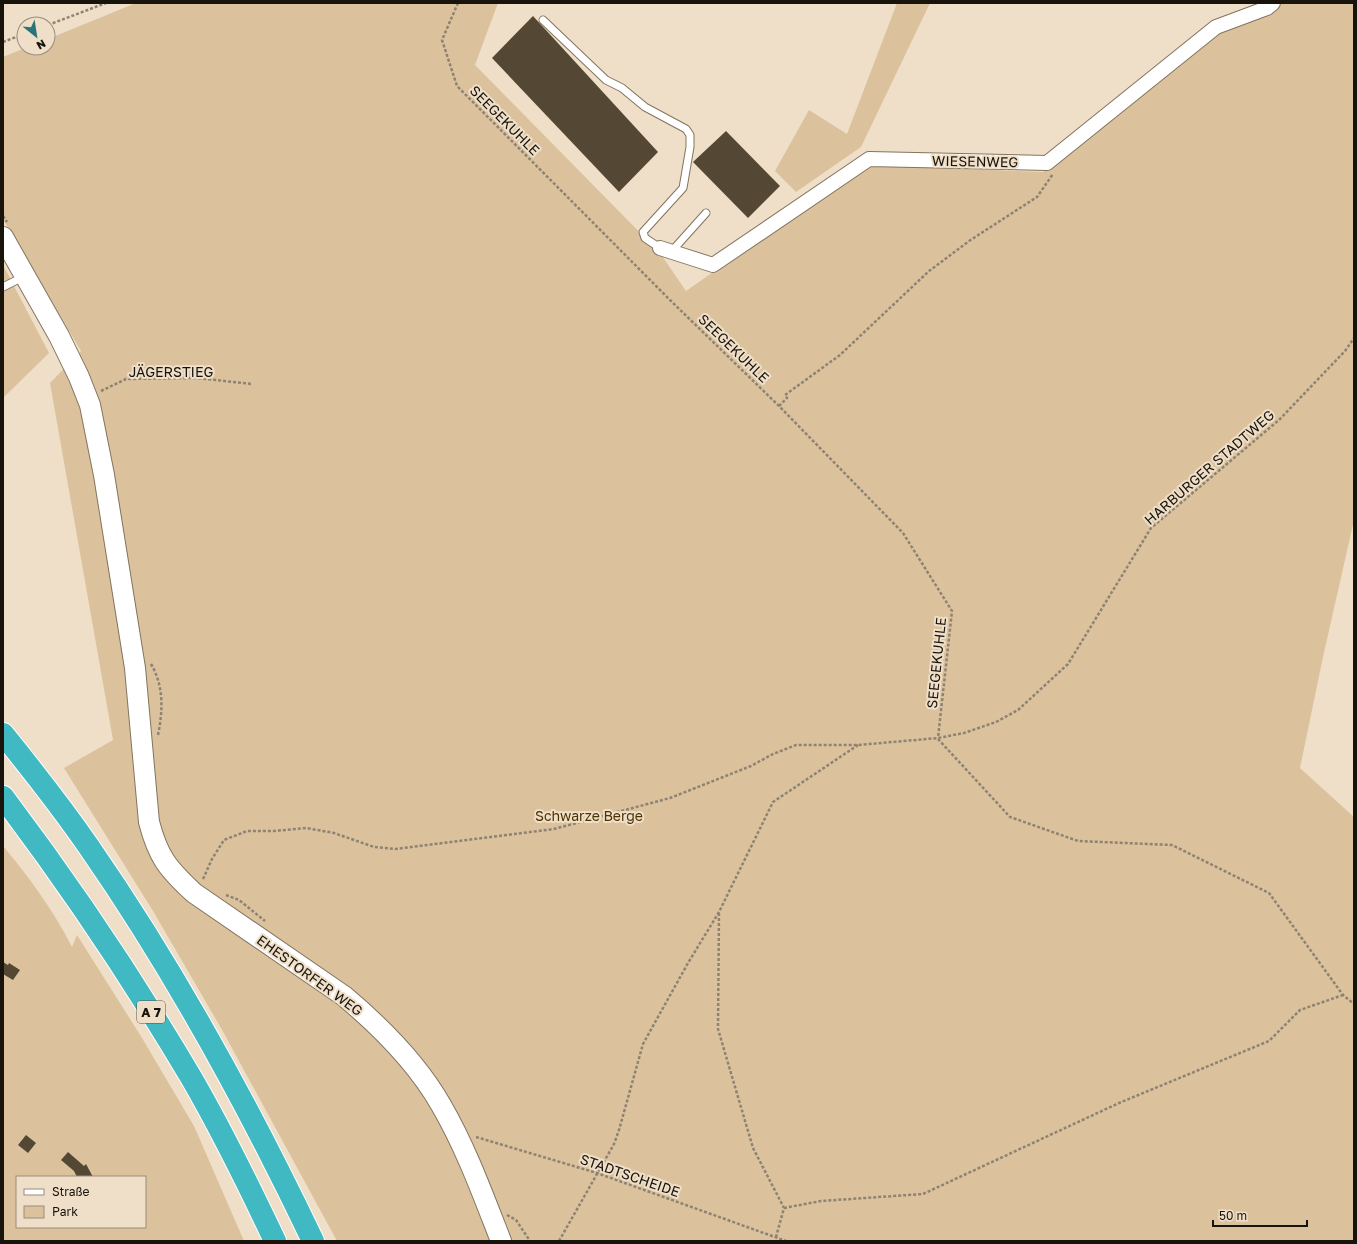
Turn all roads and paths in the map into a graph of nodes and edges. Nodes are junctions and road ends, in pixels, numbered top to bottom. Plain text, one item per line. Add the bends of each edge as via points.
1 (106, 3) edge
2 (458, 3) edge
3 (1273, 3) edge
4 (543, 20) dead end
5 (56, 22) edge
6 (16, 37) edge
7 (3, 42) edge
8 (1055, 173) dead end
9 (706, 213) dead end
10 (3, 237) edge
11 (666, 250) junction
12 (25, 276) junction
13 (3, 287) edge
14 (1354, 338) edge
15 (252, 384) dead end
16 (100, 391) dead end
17 (779, 406) junction
18 (3, 734) edge
19 (938, 738) junction
20 (858, 745) junction
21 (3, 796) edge
22 (197, 888) junction
23 (719, 912) junction
24 (1343, 995) junction
25 (1354, 1004) edge
26 (474, 1137) dead end
27 (597, 1173) junction
28 (784, 1208) junction
29 (500, 1214) dead end
30 (776, 1237) junction
31 (275, 1241) edge
32 (313, 1241) edge
33 (501, 1241) edge
34 (530, 1241) edge
35 (559, 1241) edge
36 (786, 1241) edge

1 - 5 path
2 - 17 path, SEEGEKUHLE via 442,40 457,86
3 - 11 street, WIESENWEG via 1267,8 1216,27 1047,163 869,159 713,265
4 - 11 lane via 606,80 622,88 645,108 686,128 690,135 683,188 643,232 645,238
6 - 7 path
8 - 17 path via 1037,197 969,241 929,271 840,355 785,395 787,398
9 - 11 lane
10 - 12 main road, EHESTORFER WEG
12 - 13 lane
12 - 22 main road, EHESTORFER WEG via 69,354 90,405 98,438 135,668 149,822 153,839 158,852 177,877
14 - 19 path, HARBURGER STADTWEG via 1345,351 1279,420 1151,528 1068,664 1018,710 996,722 964,733
15 - 16 path, JÄGERSTIEG via 197,378 126,379
17 - 19 path, SEEGEKUHLE via 903,533 952,611
18 - 32 highway, A 7 via 71,822 144,929 253,1120
19 - 20 path, HARBURGER STADTWEG
19 - 24 path via 1010,817 1078,841 1172,845 1269,893
20 - 22 path, HARBURGER STADTWEG via 796,745 670,798 554,829 395,849 374,847 334,833 306,828 246,830 224,840
20 - 23 path via 773,802
21 - 31 highway, A 7 via 85,909 154,1017 192,1080
22 - 33 main road, EHESTORFER WEG via 344,996 382,1030 408,1059 441,1104 459,1139
23 - 27 path via 642,1044 619,1130
23 - 28 path via 718,1029 753,1148
24 - 25 path
24 - 28 path via 1300,1010 1269,1041 1119,1103 923,1194 820,1201
26 - 27 path, STADTSCHEIDE
27 - 30 path, STADTSCHEIDE
27 - 35 path
28 - 30 path
29 - 34 path via 516,1220
30 - 36 path, STADTSCHEIDE

